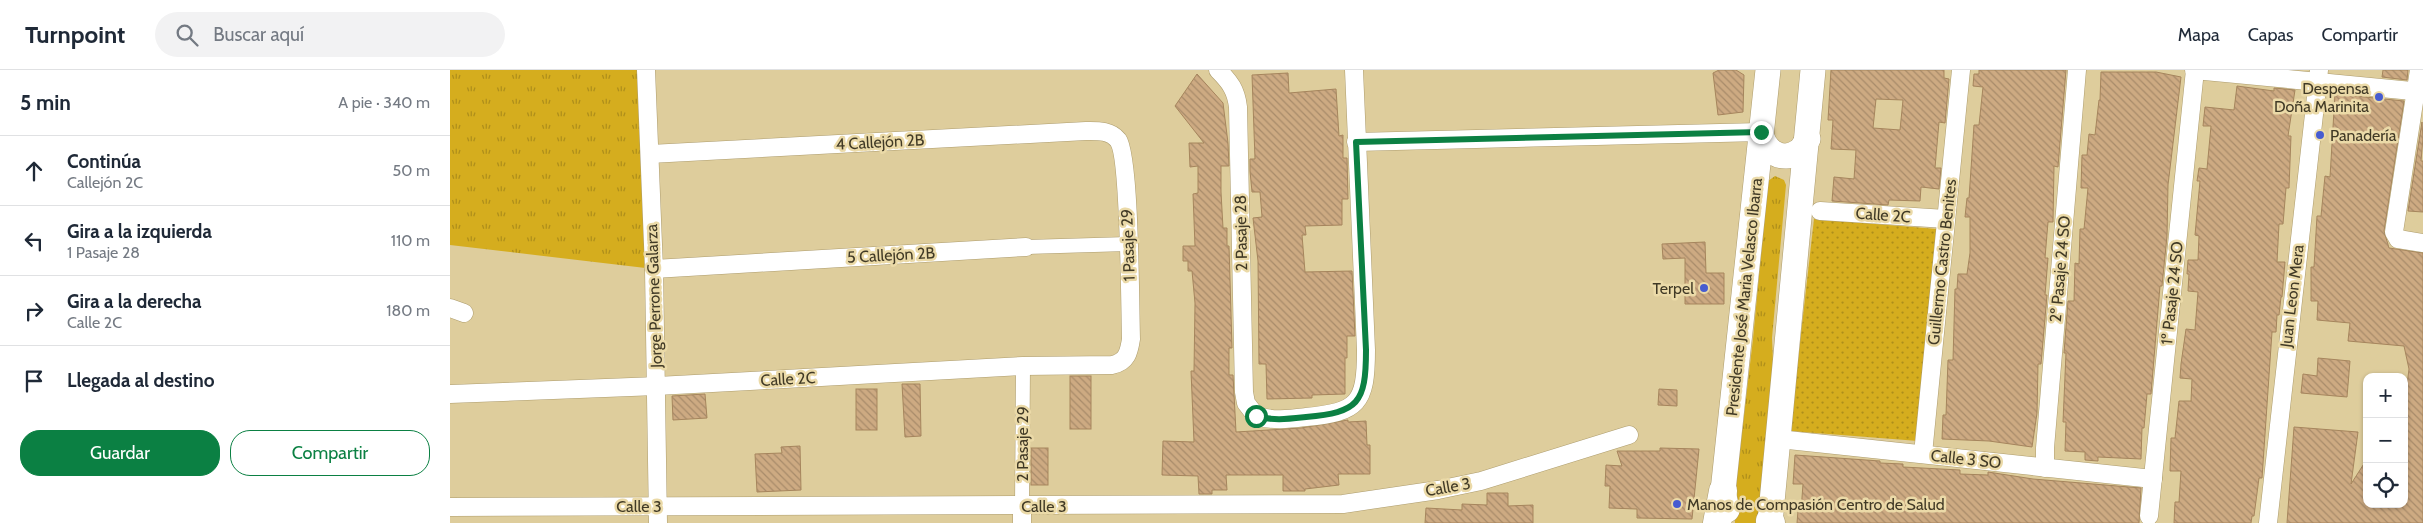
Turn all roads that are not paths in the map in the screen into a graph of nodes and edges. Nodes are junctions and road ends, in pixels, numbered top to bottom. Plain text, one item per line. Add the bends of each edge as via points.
1 (646, 70) edge
2 (1218, 70) edge
3 (1354, 70) edge
4 (1768, 70) edge
5 (1813, 70) edge
6 (1960, 70) edge
7 (2077, 70) edge
8 (2194, 70) edge
9 (2419, 70) edge
10 (2318, 76) edge
11 (2420, 91) edge
12 (1761, 132) junction
13 (1110, 133) joint
14 (1808, 139) junction
15 (1356, 142) junction
16 (650, 154) junction
17 (1755, 187) junction
18 (1802, 192) junction
19 (1820, 211) dead end
20 (1946, 219) junction
21 (2423, 243) edge
22 (1128, 244) junction
23 (1026, 247) joint
24 (654, 270) junction
25 (1124, 360) joint
26 (1022, 366) junction
27 (657, 386) junction
28 (450, 394) edge
29 (1629, 435) dead end
30 (1778, 439) junction
31 (1923, 454) junction
32 (2045, 468) junction
33 (2153, 479) junction
34 (1723, 490) junction
35 (450, 507) edge
36 (1022, 514) edge
37 (658, 515) edge
38 (2149, 516) dead end
39 (1771, 522) edge
40 (1717, 523) edge
41 (1729, 523) edge
42 (2268, 523) edge

1 - 16 street, Jorge Perrone Galarza
2 - 15 street, 2 Pasaje 28 via 1237,93 1244,392 1246,403 1256,416 1280,420 1336,414 1354,405 1360,394 1366,370
3 - 15 street
4 - 12 main road, Presidente José Maria Velasco Ibarra
5 - 14 main road
6 - 20 street, Guillermo Castro Benites
7 - 32 street, 2º Pasaje 24 SO
8 - 10 street
8 - 33 street, 1º Pasaje 24 SO
9 - 11 street
10 - 11 street
10 - 42 street, Juan Leon Mera
11 - 21 street via 2394,232 2398,239
12 - 14 main road via 1769,150 1781,156 1794,154
12 - 15 street
12 - 17 main road, Presidente José Maria Velasco Ibarra
13 - 16 street, 4 Callejón 2B via 1086,131
13 - 22 street, 1 Pasaje 29 via 1118,140 1124,159
14 - 18 main road
16 - 24 street, Jorge Perrone Galarza
17 - 18 main road via 1768,172 1781,170 1793,175
17 - 34 main road, Presidente José Maria Velasco Ibarra
18 - 30 main road
19 - 20 street, Calle 2C
20 - 31 street, Guillermo Castro Benites
22 - 23 street, 5 Callejón 2B
22 - 25 street, 1 Pasaje 29 via 1131,339
23 - 24 street, 5 Callejón 2B
24 - 27 street, Jorge Perrone Galarza
25 - 26 street, Calle 2C via 1112,365
26 - 27 street, Calle 2C
26 - 36 street, 2 Pasaje 29
27 - 28 street, Calle 2C
27 - 37 street, Jorge Perrone Galarza
29 - 36 street, Calle 3 via 1482,481 1343,504
30 - 31 street, Calle 3 SO
30 - 39 main road
31 - 32 street, Calle 3 SO
32 - 33 street, Calle 3 SO
33 - 38 street, 1º Pasaje 24 SO
34 - 40 main road
34 - 41 main road, Presidente José Maria Velasco Ibarra
35 - 37 street, Calle 3
36 - 37 street, Calle 3

